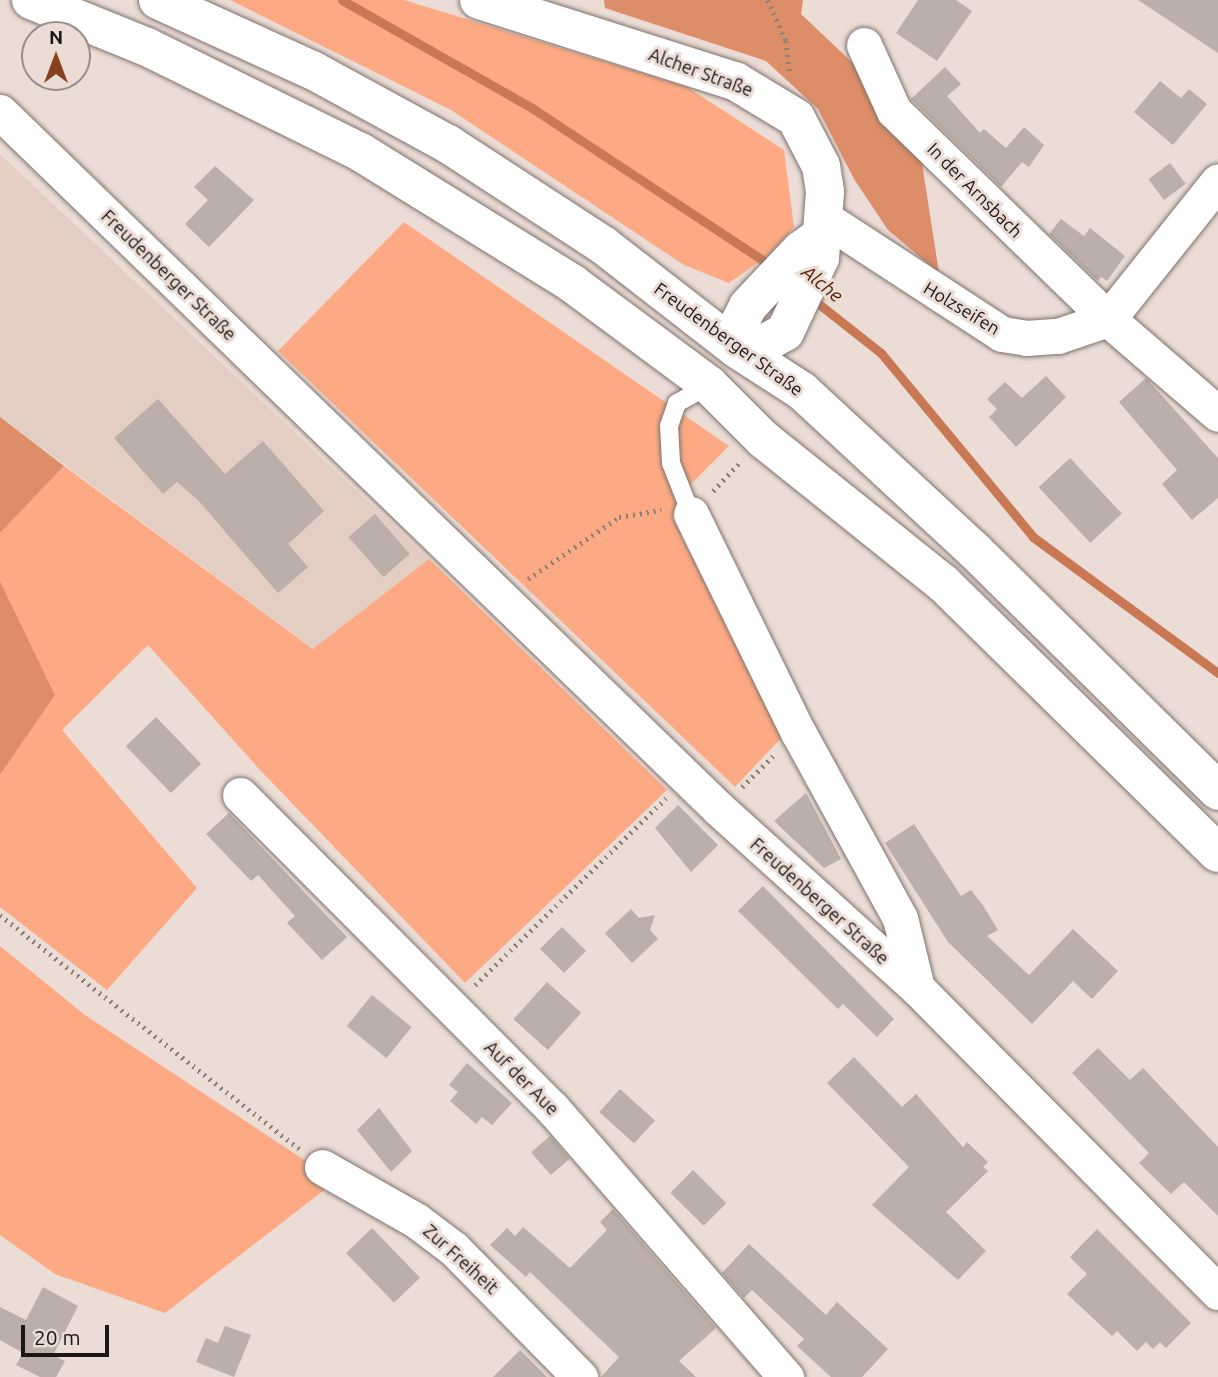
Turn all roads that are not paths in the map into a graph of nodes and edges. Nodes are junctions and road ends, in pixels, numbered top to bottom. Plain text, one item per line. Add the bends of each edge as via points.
1 (31, 0) edge
2 (158, 0) edge
3 (479, 0) edge
4 (864, 46) dead end
5 (0, 112) edge
6 (1218, 181) edge
7 (816, 241) junction
8 (1108, 319) junction
9 (737, 349) junction
10 (709, 385) junction
11 (1218, 414) edge
12 (689, 510) joint
13 (1218, 791) edge
14 (240, 795) dead end
15 (1218, 853) edge
16 (918, 988) junction
17 (322, 1167) road end
18 (1218, 1292) edge
19 (580, 1377) edge
20 (786, 1377) edge

1 - 10 main road via 147,47 362,153 573,284
2 - 9 main road, Freudenberger Straße via 314,71 448,144 603,245
3 - 7 main road, Alcher Straße via 723,76 771,99 796,118 821,166
4 - 8 street, In der Arnsbach via 894,111
5 - 16 street, Freudenberger Straße via 719,809
6 - 8 street
7 - 8 street, Holzseifen via 1002,334 1026,338 1058,335
7 - 9 main road via 761,294 738,326
7 - 9 main road, Alcher Straße via 785,332 763,344
8 - 11 street, In der Arnsbach
9 - 10 main road
9 - 13 main road, Freudenberger Straße via 802,391 873,453
10 - 12 lane via 677,403 669,426 671,463
10 - 15 main road via 763,439 943,583
12 - 16 street, Freudenberger Straße via 798,732 900,918
14 - 20 street, Auf der Aue via 552,1108
16 - 18 street, Freudenberger Straße
17 - 19 street, Zur Freiheit via 417,1220 454,1250

